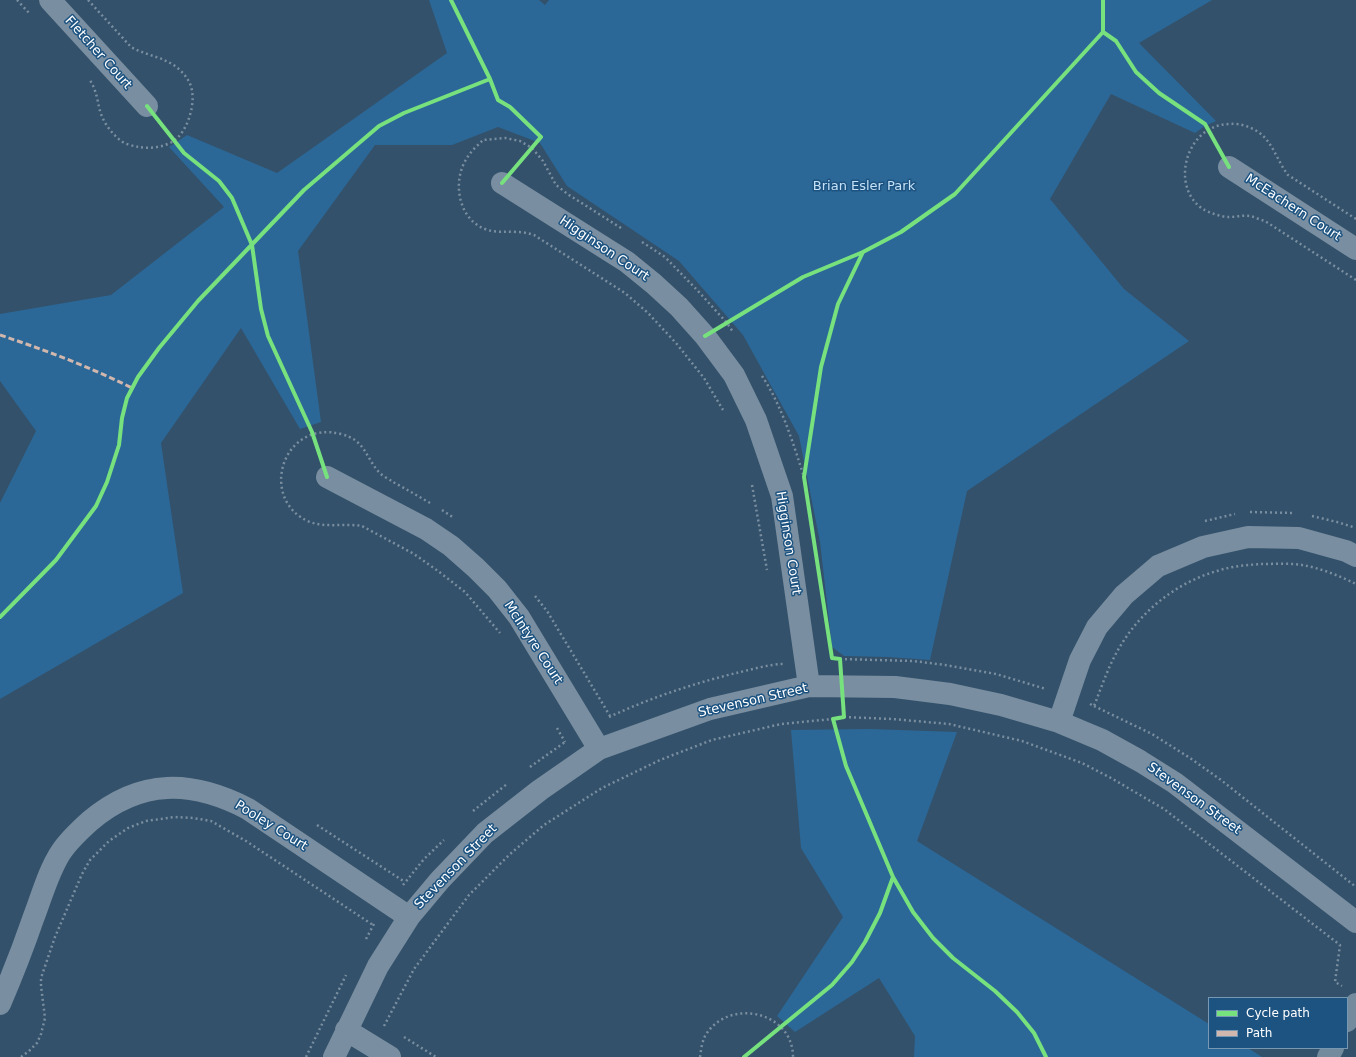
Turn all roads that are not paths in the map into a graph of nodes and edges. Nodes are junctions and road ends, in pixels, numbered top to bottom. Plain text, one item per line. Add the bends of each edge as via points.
1 (50, 0) edge
2 (147, 106) dead end
3 (1229, 167) dead end
4 (502, 183) dead end
5 (1356, 249) edge
6 (327, 477) dead end
7 (1356, 556) edge
8 (809, 686) junction
9 (1059, 722) junction
10 (599, 749) junction
11 (409, 917) junction
12 (1356, 922) edge
13 (0, 1004) edge
14 (1356, 1004) edge
15 (1348, 1019) edge
16 (346, 1030) junction
17 (382, 1052) edge
18 (334, 1057) edge

1 - 2 street, Fletcher Court
3 - 5 street, McEachern Court
4 - 8 street, Higginson Court via 627,262 654,284 705,336 734,376 756,420 782,496
6 - 10 street, McIntyre Court via 426,529 451,546 497,589 519,617
7 - 9 street via 1299,538 1248,537 1204,547 1158,566 1124,594 1097,628 1080,660
8 - 9 street, Stevenson Street via 895,687 950,694 1001,705
8 - 10 street, Stevenson Street via 710,708
9 - 12 street, Stevenson Street via 1102,740 1175,783
10 - 11 street, Stevenson Street via 485,833
11 - 13 street, Pooley Court via 248,809 228,799 186,788 144,791 122,799 100,812 62,851 49,875
11 - 16 street, Stevenson Street via 378,966
14 - 15 main road
16 - 17 street
16 - 18 street, Stevenson Street

